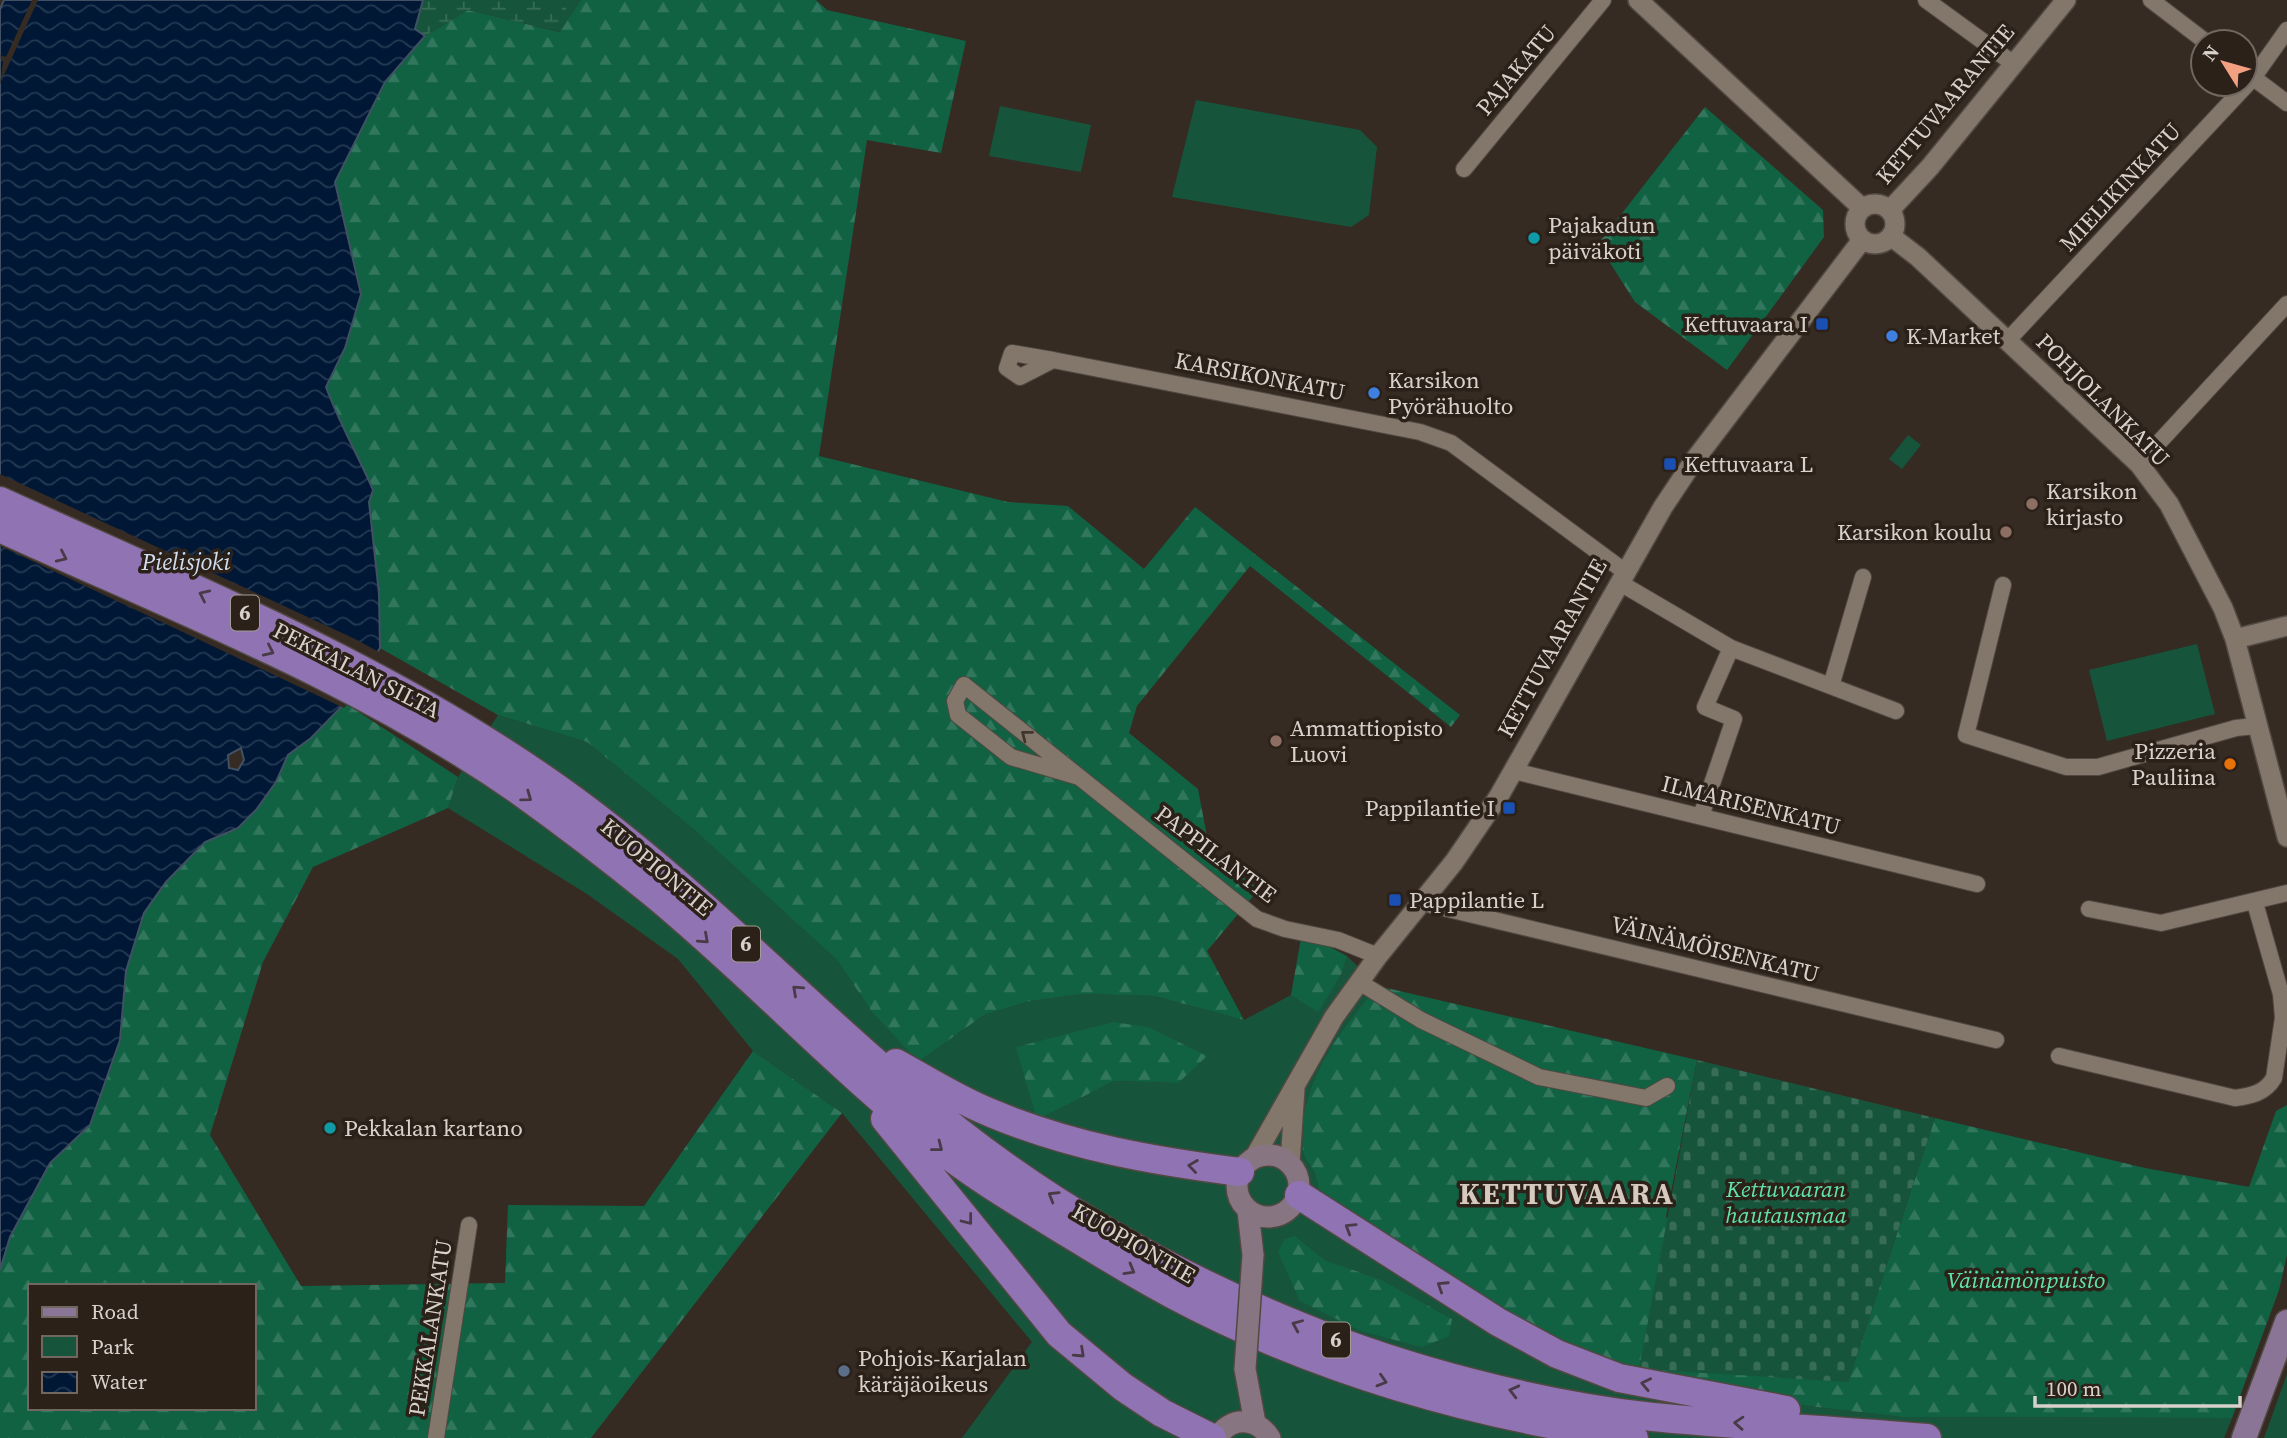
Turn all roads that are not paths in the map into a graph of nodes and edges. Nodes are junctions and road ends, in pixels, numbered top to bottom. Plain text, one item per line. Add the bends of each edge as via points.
1 (1603, 0) edge
2 (1638, 0) edge
3 (1926, 0) edge
4 (2066, 0) edge
5 (2151, 0) edge
6 (2189, 29) edge
7 (2287, 30) edge
8 (2259, 62) edge
9 (2014, 64) junction
10 (2259, 82) edge
11 (2227, 98) edge
12 (2287, 103) edge
13 (1464, 169) dead end
14 (1862, 208) junction
15 (1890, 210) junction
16 (1892, 237) junction
17 (1862, 240) junction
18 (2287, 304) edge
19 (2008, 340) junction
20 (1053, 360) dead end
21 (2139, 464) junction
22 (0, 501) edge
23 (0, 528) edge
24 (1863, 577) dead end
25 (1625, 579) junction
26 (2003, 585) dead end
27 (2287, 626) edge
28 (2235, 639) junction
29 (1731, 648) junction
30 (1831, 685) junction
31 (1896, 711) dead end
32 (2255, 726) junction
33 (477, 748) junction
34 (1514, 771) junction
35 (1079, 777) junction
36 (1701, 816) junction
37 (2287, 837) edge
38 (1977, 884) dead end
39 (2287, 894) edge
40 (2255, 902) junction
41 (1423, 903) junction
42 (2089, 909) dead end
43 (1378, 956) junction
44 (1359, 982) junction
45 (1996, 1040) dead end
46 (839, 1046) junction
47 (2059, 1056) dead end
48 (1295, 1085) junction
49 (1667, 1086) dead end
50 (1290, 1163) junction
51 (1247, 1166) junction
52 (1299, 1195) junction
53 (1248, 1211) junction
54 (1273, 1218) junction
55 (470, 1225) dead end
56 (1254, 1255) junction
57 (2287, 1322) edge
58 (1244, 1374) junction
59 (2248, 1428) edge
60 (1262, 1431) edge
61 (1219, 1434) edge
62 (1916, 1437) edge
63 (436, 1438) edge
64 (1634, 1438) edge

1 - 13 street, PAJAKATU
2 - 14 street
3 - 9 street
4 - 9 street, KETTUVAARANTIE
5 - 6 street
7 - 8 street, MIELIKINKATU
9 - 15 street, KETTUVAARANTIE
10 - 12 street
11 - 19 street, MIELIKINKATU
14 - 15 street via 1879,204
14 - 17 street via 1854,224
15 - 16 street via 1895,223
16 - 17 street via 1877,245
16 - 19 street, POHJOLANKATU
17 - 25 street, KETTUVAARANTIE via 1693,463
18 - 21 street
19 - 21 street, POHJOLANKATU
20 - 25 street, KARSIKONKATU via 1420,432 1451,443
21 - 28 street, POHJOLANKATU via 2169,504
33 -> 22 highway, PEKKALAN SILTA / 6 via 331,652
23 -> 33 highway, PEKKALAN SILTA / 6
24 - 30 street
25 - 29 street, KARSIKONKATU
25 - 34 street, KETTUVAARANTIE
26 - 32 street via 1966,735 2066,767 2098,767
27 - 28 street
28 - 32 street, POHJOLANKATU
29 - 30 street, KARSIKONKATU
29 - 36 street via 1705,707 1734,719
30 - 31 street, KARSIKONKATU
32 - 37 street, POHJOLANKATU
33 - 46 highway, KUOPIONTIE / 6 via 575,801 673,877
34 - 36 street, ILMARISENKATU
34 - 41 street, KETTUVAARANTIE
35 -> 35 street, PAPPILANTIE via 1016,727 964,685 956,701 958,715 1011,757
35 - 43 street, PAPPILANTIE via 1257,919 1339,940
36 - 38 street, ILMARISENKATU
39 - 40 street
40 - 42 street via 2161,923
40 - 47 street via 2281,994 2283,1018 2269,1087 2235,1098
41 - 43 street, KETTUVAARANTIE
41 - 45 street, VÄINÄMÖISENKATU
43 - 44 street, KETTUVAARANTIE
44 - 48 street, KETTUVAARANTIE
44 - 49 street via 1421,1020 1539,1077 1646,1098
51 -> 46 highway via 1147,1160 1072,1143 988,1113
46 -> 61 highway via 949,1196 1059,1334 1162,1413
62 -> 46 highway, KUOPIONTIE / 6 via 1600,1409 1355,1348 1186,1275 1027,1180
46 -> 64 highway, KUOPIONTIE / 6 via 940,1149 1014,1200 1175,1296 1292,1349 1415,1391 1545,1423
48 - 50 street, KETTUVAARANTIE
48 - 51 street, KETTUVAARANTIE
50 - 51 main road via 1272,1155
50 - 52 main road via 1299,1178
51 - 53 main road via 1237,1193
52 - 54 main road via 1289,1210
62 -> 52 highway via 1619,1378 1557,1354 1498,1322
53 - 54 main road
53 - 56 main road
54 - 56 main road
55 - 63 street, PEKKALANKATU
56 - 58 main road, bridge
57 - 59 main road
58 - 60 main road
58 - 61 main road
60 - 61 main road via 1245,1421

